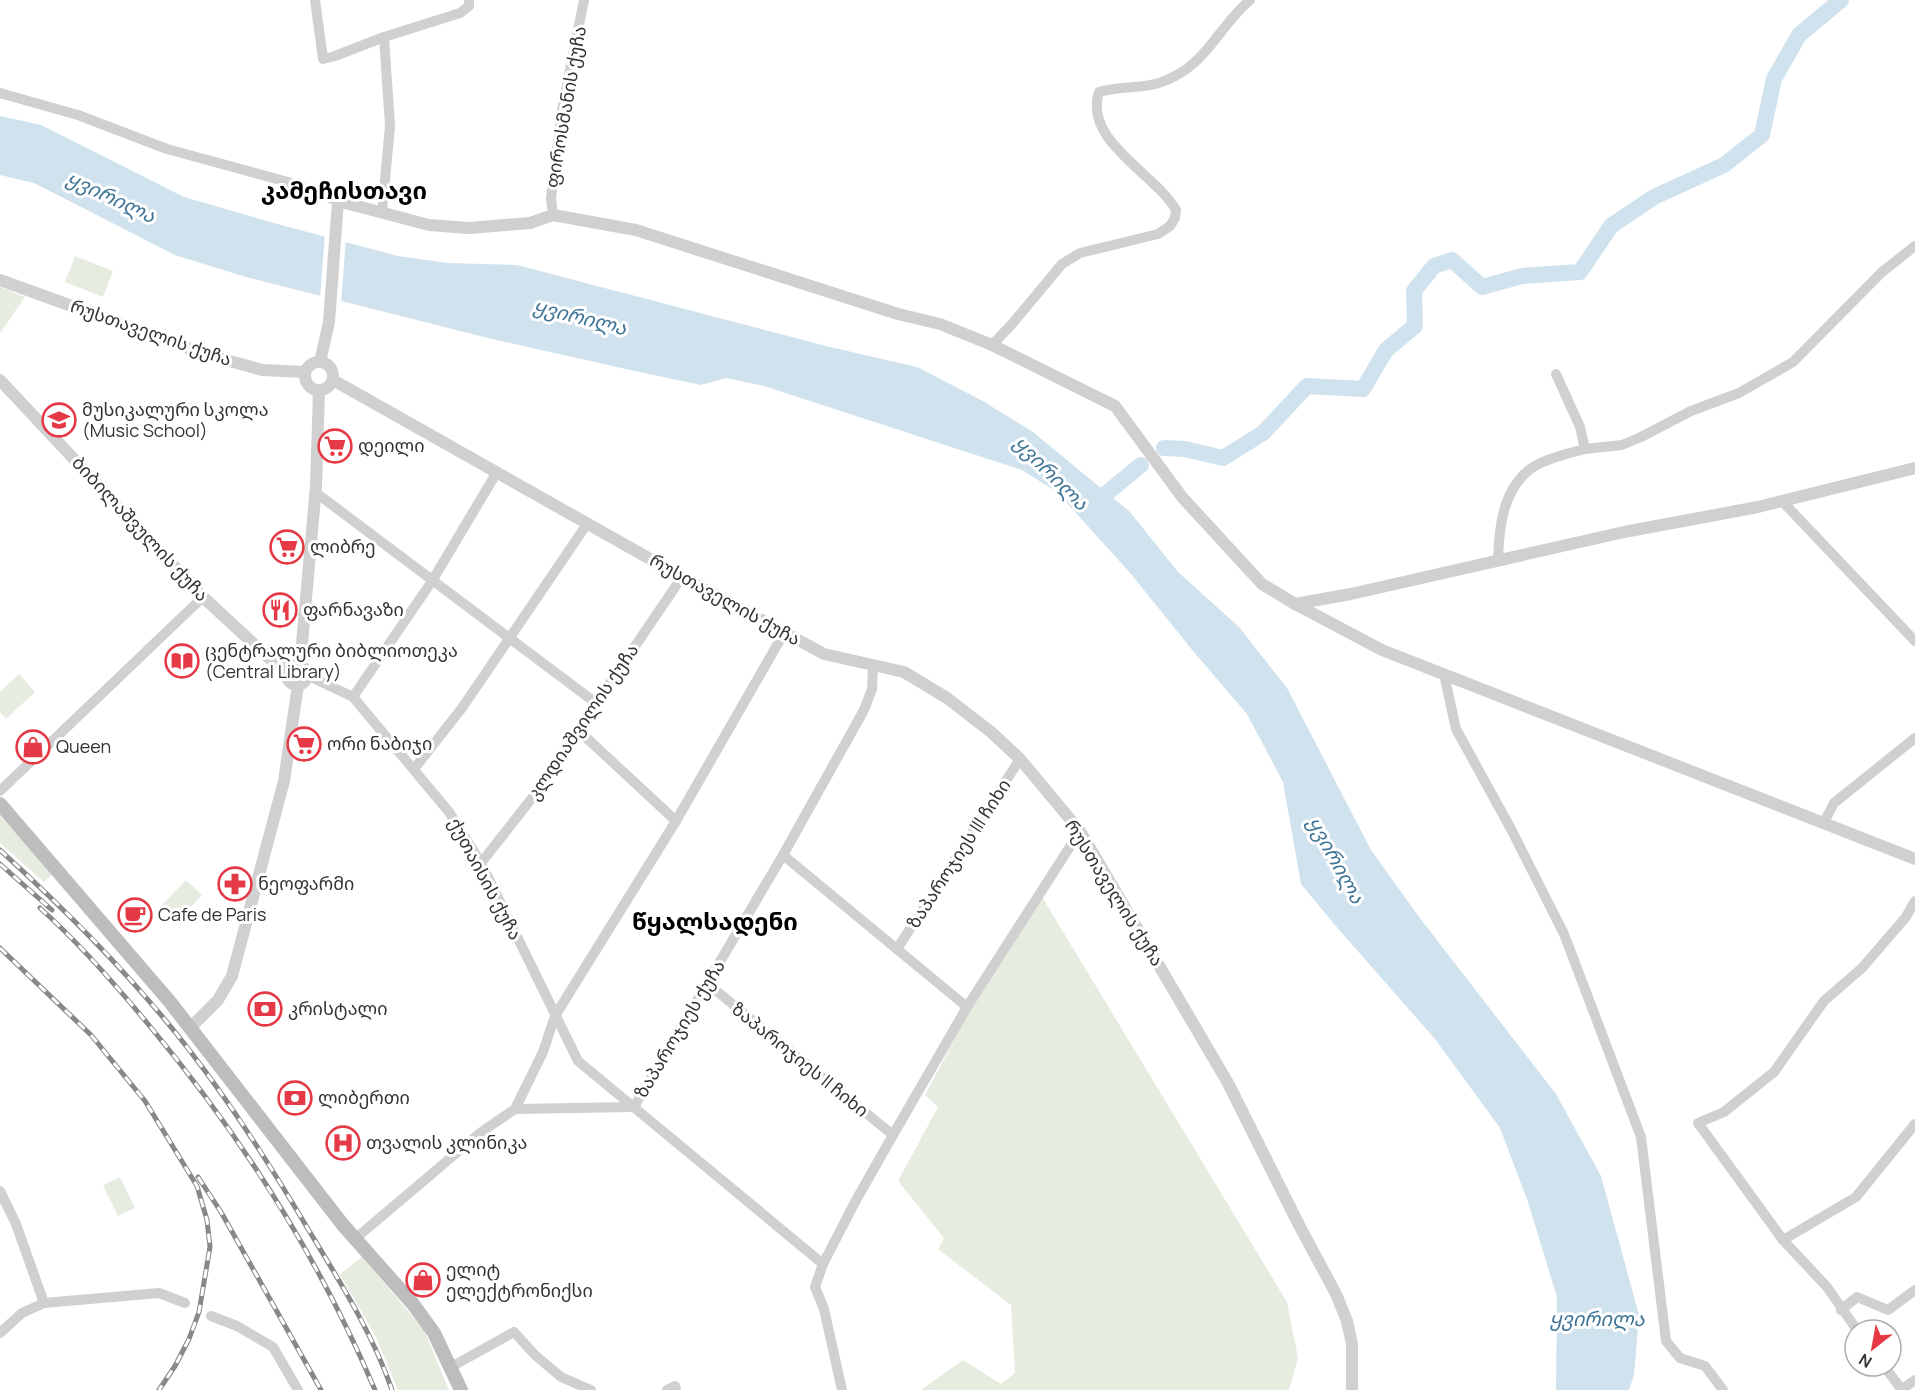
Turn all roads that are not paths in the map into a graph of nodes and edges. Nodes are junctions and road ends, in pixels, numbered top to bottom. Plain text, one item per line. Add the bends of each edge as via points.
1 (315, 0) edge
2 (469, 0) edge
3 (584, 0) edge
4 (1250, 0) edge
5 (384, 37) junction
6 (0, 93) edge
7 (338, 201) junction
8 (382, 212) junction
9 (553, 215) junction
10 (1915, 246) edge
11 (0, 280) edge
12 (992, 345) junction
13 (320, 362) junction
14 (305, 372) junction
15 (1556, 374) dead end
16 (0, 380) edge
17 (333, 380) junction
18 (319, 391) junction
19 (1585, 448) junction
20 (1915, 468) edge
21 (497, 472) junction
22 (315, 492) junction
23 (1782, 501) junction
24 (587, 524) junction
25 (1498, 560) junction
26 (682, 577) junction
27 (432, 581) junction
28 (203, 597) junction
29 (1294, 604) junction
30 (784, 633) junction
31 (510, 640) junction
32 (1915, 641) edge
33 (873, 665) junction
34 (288, 671) junction
35 (1444, 674) junction
36 (302, 675) junction
37 (353, 697) junction
38 (596, 703) junction
39 (578, 730) junction
40 (1915, 738) edge
41 (1020, 759) junction
42 (414, 769) junction
43 (0, 791) edge
44 (0, 804) edge
45 (676, 821) junction
46 (1824, 822) junction
47 (1080, 831) junction
48 (783, 855) junction
49 (1915, 859) edge
50 (481, 864) junction
51 (1915, 901) edge
52 (897, 949) junction
53 (708, 984) junction
54 (967, 1007) junction
55 (555, 1016) junction
56 (190, 1028) junction
57 (634, 1107) junction
58 (515, 1109) junction
59 (1915, 1124) edge
60 (893, 1135) junction
61 (0, 1191) edge
62 (356, 1238) junction
63 (1783, 1240) junction
64 (823, 1264) junction
65 (1915, 1290) edge
66 (44, 1303) junction
67 (185, 1303) dead end
68 (1841, 1310) junction
69 (211, 1316) dead end
70 (1847, 1318) edge
71 (0, 1333) edge
72 (451, 1367) junction
73 (1915, 1380) edge
74 (298, 1390) edge
75 (461, 1390) edge
76 (591, 1390) edge
77 (667, 1390) edge
78 (676, 1390) edge
79 (842, 1390) edge
80 (1352, 1390) edge
81 (1723, 1390) edge
82 (1902, 1390) edge

1 - 5 street via 323,59
2 - 5 street via 469,6 460,13
3 - 9 street, ფიროსმანის ქუჩა via 562,110 551,198
4 - 12 street via 1236,12 1202,58 1181,73 1149,85 1099,92 1098,120 1129,162 1170,198 1176,210 1170,226 1158,234 1080,253 1062,264
5 - 8 street via 390,126
6 - 7 street
7 - 8 street
7 - 13 street via 329,322
8 - 9 street via 429,225 469,228 530,223
9 - 12 street via 636,230 940,324
10 - 19 street via 1882,272 1793,362 1739,393 1691,411 1622,445
11 - 14 street, რუსთაველის ქუჩა via 204,354 262,370
12 - 29 street via 1115,406 1182,497 1262,584
13 - 14 street via 311,364
13 - 17 street via 332,370
14 - 18 street via 306,382
15 - 19 street via 1580,427
16 - 28 street, ბიბილაშვულის ქუჩა
17 - 18 street via 328,388
17 - 21 street, რუსთაველის ქუჩა
18 - 22 street
19 - 25 street via 1530,469 1511,489 1499,530
20 - 23 street
21 - 24 street, რუსთაველის ქუჩა
21 - 27 street
22 - 27 street
22 - 36 street
23 - 25 street
23 - 32 street
24 - 26 street, რუსთაველის ქუჩა
24 - 31 street
25 - 29 street
26 - 30 street, რუსთაველის ქუჩა
26 - 38 street, კლდიაშვილის ქუჩა
27 - 31 street
27 - 37 street
28 - 34 street, ბიბილაშვულის ქუჩა
28 - 43 street
29 - 35 street via 1382,650
30 - 33 street, რუსთაველის ქუჩა via 824,654
30 - 45 street
31 - 38 street
31 - 42 street
33 - 41 street, რუსთაველის ქუჩა via 904,672 947,698
33 - 48 street, ზაპაროჯიეს ქუჩა via 872,688 864,710
34 - 36 street via 293,666
34 - 36 street, ბიბილაშვულის ქუჩა via 289,681
35 - 46 street
35 - 81 street via 1456,729 1563,934 1641,1137 1666,1341 1680,1358 1705,1366
36 - 37 street, ქუთაისის ქუჩა
36 - 56 street via 284,781 232,976 218,1000
37 - 42 street, ქუთაისის ქუჩა
38 - 39 street, კლდიაშვილის ქუჩა
39 - 45 street
39 - 50 street, კლდიაშვილის ქუჩა
40 - 46 street via 1834,803
41 - 47 street, რუსთაველის ქუჩა
41 - 52 street, ზაპაროჯიეს III ჩიხი
42 - 50 street, ქუთაისის ქუჩა via 449,812
44 - 56 main road
45 - 55 street
46 - 49 street
47 - 54 street
47 - 80 street, რუსთაველის ქუჩა via 1228,1083 1336,1293 1352,1344
48 - 52 street, ზაპაროჯიეს III ჩიხი
48 - 53 street, ზაპაროჯიეს ქუჩა
50 - 55 street, ქუთაისის ქუჩა
51 - 63 street via 1862,968 1824,1001 1774,1072 1724,1113 1698,1123
52 - 54 street, ზაპაროჯიეს III ჩიხი
53 - 57 street, ზაპაროჯიეს ქუჩა
53 - 60 street, ზაპაროჯიეს II ჩიხი
54 - 60 street
55 - 57 street, ქუთაისის ქუჩა via 578,1061
55 - 58 street via 543,1052
56 - 62 main road
57 - 58 street, ზაპაროჯიეს ქუჩა
57 - 64 street, ქუთაისის ქუჩა
58 - 62 street via 471,1140
59 - 63 street via 1856,1197
60 - 64 street
61 - 66 street
62 - 72 main road via 413,1304 434,1333
63 - 68 street via 1827,1287
64 - 79 street via 815,1287 824,1309
65 - 68 street via 1888,1310 1857,1297
66 - 67 street via 159,1293
66 - 71 street via 22,1313
68 - 70 street
69 - 74 street via 273,1347
72 - 75 main road
72 - 76 street via 514,1332 561,1377
73 - 82 street
77 - 78 street via 675,1386

